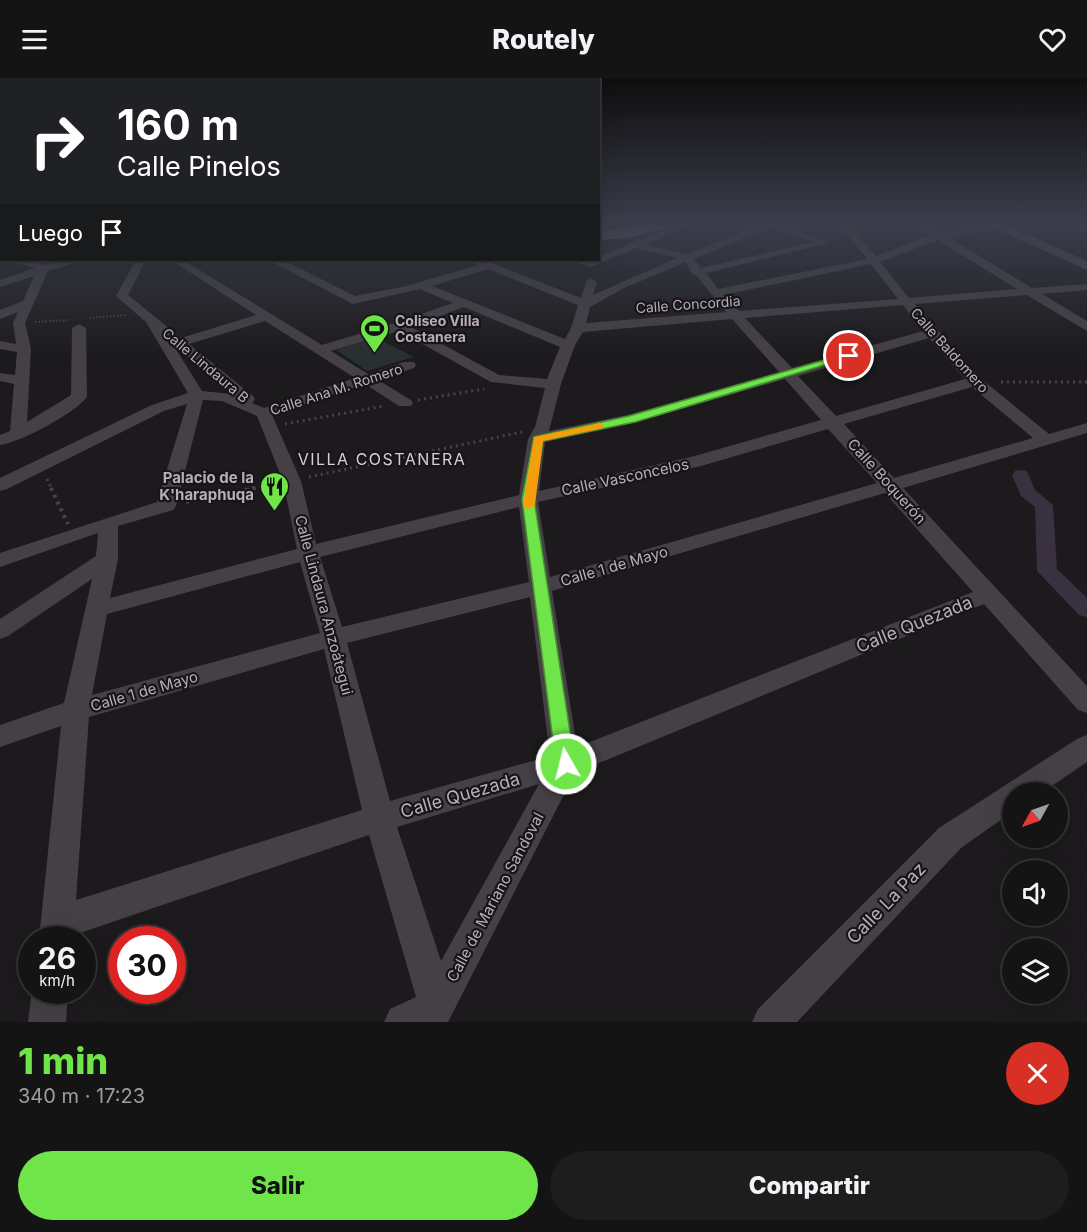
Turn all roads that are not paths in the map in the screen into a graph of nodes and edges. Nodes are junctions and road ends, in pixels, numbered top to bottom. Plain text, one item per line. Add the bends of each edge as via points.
1 (40, 267) edge
2 (51, 267) edge
3 (137, 267) edge
4 (188, 267) edge
5 (290, 267) edge
6 (483, 267) edge
7 (495, 267) edge
8 (666, 267) edge
9 (693, 267) edge
10 (718, 267) edge
11 (841, 267) edge
12 (880, 267) edge
13 (988, 267) edge
14 (43, 269) junction
15 (696, 272) junction
16 (591, 282) dead end
17 (0, 284) edge
18 (420, 285) junction
19 (1087, 287) edge
20 (1028, 292) junction
21 (715, 293) junction
22 (905, 300) junction
23 (466, 302) junction
24 (26, 304) junction
25 (586, 304) junction
26 (0, 315) edge
27 (737, 315) junction
28 (268, 316) junction
29 (149, 317) junction
30 (400, 326) junction
31 (1087, 327) edge
32 (79, 328) dead end
33 (578, 328) junction
34 (931, 333) junction
35 (178, 343) junction
36 (0, 345) edge
37 (568, 345) junction
38 (24, 349) junction
39 (319, 350) junction
40 (409, 365) dead end
41 (788, 373) junction
42 (0, 377) edge
43 (368, 379) junction
44 (23, 381) junction
45 (976, 382) junction
46 (553, 384) junction
47 (197, 395) junction
48 (405, 403) dead end
49 (263, 413) junction
50 (832, 422) junction
51 (1087, 428) edge
52 (18, 433) junction
53 (540, 433) junction
54 (1046, 439) junction
55 (0, 440) edge
56 (0, 485) edge
57 (891, 486) junction
58 (528, 499) junction
59 (108, 523) junction
60 (308, 553) junction
61 (107, 559) junction
62 (0, 560) edge
63 (540, 587) junction
64 (988, 594) junction
65 (98, 609) junction
66 (0, 630) edge
67 (333, 638) junction
68 (1087, 703) edge
69 (76, 710) junction
70 (0, 736) edge
71 (1087, 747) edge
72 (566, 764) junction
73 (1034, 782) edge
74 (1002, 803) edge
75 (379, 818) junction
76 (57, 926) edge
77 (71, 926) edge
78 (49, 1004) edge
79 (433, 1014) edge
80 (47, 1022) edge
81 (403, 1022) edge
82 (771, 1022) edge

1 - 14 street
2 - 14 street
3 - 29 street, Calle Lindaura B via 122,296
4 - 28 street
5 - 18 street via 353,300
6 - 18 street
7 - 25 street
8 - 25 street
9 - 15 street, Calle Boquerón
10 - 15 street
11 - 21 street
12 - 22 street, Calle Baldomero
13 - 20 street
14 - 17 street
14 - 24 street
15 - 21 street, Calle Boquerón
16 - 25 street
18 - 23 street
19 - 20 street, Calle Concordia
20 - 22 street, Calle Concordia
20 - 31 street
21 - 27 street, Calle Boquerón
22 - 27 street, Calle Concordia
22 - 34 street, Calle Baldomero
23 - 30 street
23 - 37 street
24 - 26 street
24 - 38 street via 20,323
25 - 33 street
27 - 33 street, Calle Concordia
27 - 41 street, Calle Boquerón
28 - 35 street
28 - 39 street
29 - 35 street, Calle Lindaura B
29 - 47 street, Calle Lindaura B
30 - 39 street
30 - 46 street via 496,379
32 - 52 street via 79,397
33 - 37 street
34 - 41 street
34 - 45 street, Calle Baldomero
35 - 49 street, Calle Lindaura B
36 - 38 street
37 - 46 street
38 - 44 street
39 - 43 street
40 - 43 street, Calle Ana M. Romero
41 - 50 street, Calle Boquerón
41 - 53 street via 631,419
42 - 44 street
43 - 48 street
43 - 49 street, Calle Ana M. Romero
44 - 52 street
45 - 50 street, Calle Vasconcelos
45 - 54 street, Calle Baldomero
46 - 53 street
47 - 49 street via 225,397
47 - 56 street via 158,408
47 - 59 street, Calle Lindaura B via 166,506
49 - 60 street, Calle Lindaura Anzoátegui via 292,481
50 - 57 street, Calle Boquerón
50 - 58 street, Calle Vasconcelos via 695,462
51 - 54 street, Calle 1 de Mayo
52 - 55 street
53 - 58 street
54 - 57 street, Calle 1 de Mayo
57 - 63 street, Calle 1 de Mayo
57 - 64 street, Calle Boquerón
58 - 60 street, Calle Vasconcelos
58 - 63 street
59 - 61 street
59 - 62 street
60 - 65 street, Calle Vasconcelos
60 - 67 street, Calle Lindaura Anzoátegui
61 - 65 street
61 - 66 street
63 - 67 street, Calle 1 de Mayo
63 - 72 street
64 - 68 street, Calle Boquerón
64 - 72 street, Calle Quezada
65 - 69 street
67 - 69 street, Calle 1 de Mayo
67 - 75 street, Calle Lindaura Anzoátegui
69 - 70 street, Calle 1 de Mayo
69 - 76 street
71 - 73 street
72 - 75 street, Calle Quezada
72 - 79 street, Calle de Mariano Sandoval
74 - 82 street, Calle La Paz via 950,838
75 - 77 street, Calle Quezada
75 - 79 street, Calle Lindaura Anzoátegui
78 - 80 street
79 - 81 street

